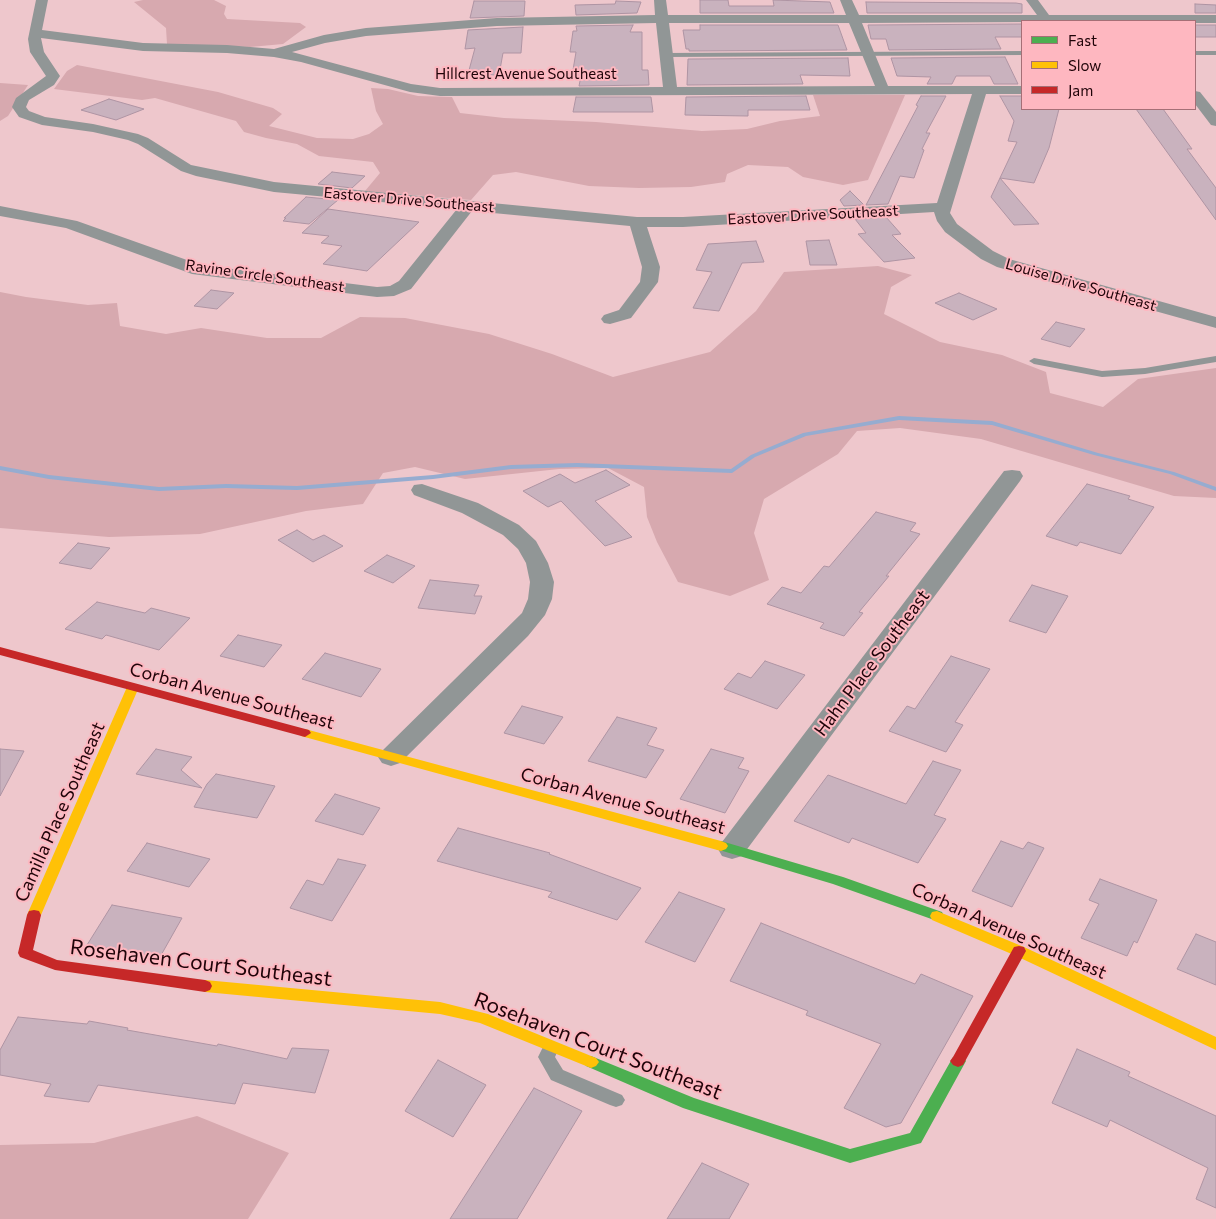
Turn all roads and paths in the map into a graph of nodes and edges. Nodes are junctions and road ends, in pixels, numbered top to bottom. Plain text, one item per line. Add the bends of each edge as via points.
1 (42, 0) edge
2 (660, 0) edge
3 (846, 0) edge
4 (1032, 0) edge
5 (1216, 19) edge
6 (662, 20) junction
7 (854, 20) junction
8 (1046, 20) edge
9 (36, 33) junction
10 (274, 53) junction
11 (867, 53) junction
12 (1021, 53) edge
13 (1196, 53) edge
14 (1216, 53) edge
15 (666, 55) junction
16 (670, 90) junction
17 (883, 90) junction
18 (980, 90) junction
19 (1021, 90) edge
20 (1196, 96) edge
21 (1216, 122) edge
22 (468, 206) junction
23 (944, 207) junction
24 (0, 211) edge
25 (637, 222) junction
26 (610, 319) dead end
27 (1216, 323) edge
28 (1216, 359) edge
29 (1034, 361) dead end
30 (1012, 476) dead end
31 (422, 490) dead end
32 (0, 651) edge
33 (133, 688) junction
34 (391, 757) junction
35 (732, 849) junction
36 (1019, 951) junction
37 (24, 953) joint
38 (1216, 1044) edge
39 (552, 1047) junction
40 (616, 1100) dead end

1 - 9 street, Eastover Drive Southeast
2 - 6 street
3 - 7 street
4 - 8 street
5 - 8 street
6 - 7 street
6 - 10 street via 497,22 406,28 324,39
6 - 15 street
7 - 8 street
7 - 11 street
9 - 10 street, Hillcrest Avenue Southeast via 143,47
9 - 22 street, Eastover Drive Southeast via 37,52 53,76 23,98 20,107 29,117 109,130 144,140 186,168 236,180 274,187
10 - 16 street, Hillcrest Avenue Southeast via 410,88 440,92
11 - 12 lane
11 - 15 lane
11 - 17 street
13 - 14 lane
15 - 16 street
16 - 17 street, Hillcrest Avenue Southeast
17 - 18 street, Hillcrest Avenue Southeast
18 - 19 street, Hillcrest Avenue Southeast
18 - 23 street
20 - 21 street
22 - 24 street, Ravine Circle Southeast via 405,285 394,291 378,292 198,270 71,224
22 - 25 street, Eastover Drive Southeast
23 - 25 street, Eastover Drive Southeast
23 - 27 street, Louise Drive Southeast via 945,221 951,228 1003,263
25 - 26 street via 650,267 649,282 626,314
28 - 29 lane via 1145,371 1102,374
30 - 35 street, Hahn Place Southeast
31 - 34 street via 470,508 511,530 528,546 542,582 540,599 533,615
32 - 33 street, Corban Avenue Southeast
33 - 34 street, Corban Avenue Southeast
33 - 37 street, Camilla Place Southeast via 32,918
34 - 35 street, Corban Avenue Southeast
35 - 36 street, Corban Avenue Southeast via 838,880 930,913
36 - 38 street, Corban Avenue Southeast
36 - 39 street, Rosehaven Court Southeast via 915,1138 850,1156 689,1103
37 - 39 street, Rosehaven Court Southeast via 55,964 213,987 440,1008 483,1018
39 - 40 lane via 546,1057 557,1076

